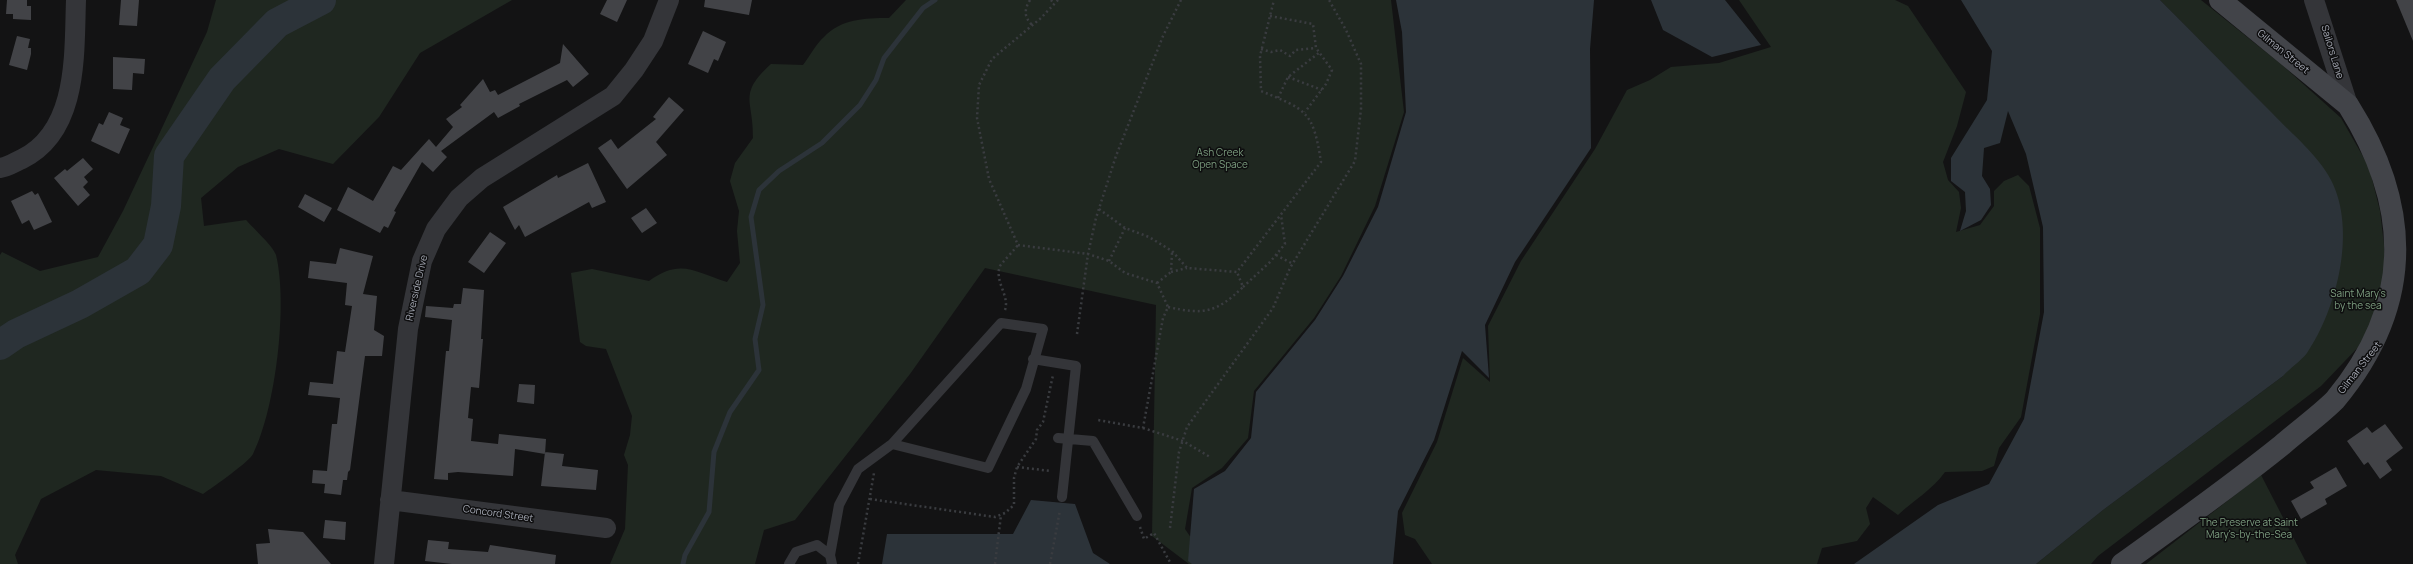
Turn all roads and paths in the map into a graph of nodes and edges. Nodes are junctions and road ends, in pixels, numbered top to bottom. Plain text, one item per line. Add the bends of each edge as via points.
1 (76, 0) edge
2 (669, 0) edge
3 (1030, 0) edge
4 (1052, 0) edge
5 (1058, 0) edge
6 (1181, 0) edge
7 (1274, 0) edge
8 (1329, 0) edge
9 (2220, 0) edge
10 (2314, 0) edge
11 (1054, 4) junction
12 (1270, 16) junction
13 (1032, 25) junction
14 (1316, 48) junction
15 (1261, 49) junction
16 (1320, 52) junction
17 (1288, 77) junction
18 (1322, 90) junction
19 (1278, 98) junction
20 (2348, 104) junction
21 (1305, 112) junction
22 (0, 168) edge
23 (1099, 209) junction
24 (1280, 215) junction
25 (1125, 228) junction
26 (1018, 245) junction
27 (1172, 251) junction
28 (1088, 254) junction
29 (1276, 255) junction
30 (1109, 261) junction
31 (1293, 264) junction
32 (1187, 268) junction
33 (1171, 272) junction
34 (1237, 272) junction
35 (1157, 283) junction
36 (1243, 287) junction
37 (1168, 307) junction
38 (1001, 324) junction
39 (1077, 334) dead end
40 (1033, 359) junction
41 (1098, 420) dead end
42 (1144, 428) junction
43 (1063, 438) junction
44 (1183, 441) junction
45 (892, 444) junction
46 (877, 455) junction
47 (1210, 457) dead end
48 (1017, 467) dead end
49 (1054, 471) dead end
50 (1062, 497) joint
51 (390, 500) junction
52 (1001, 514) dead end
53 (1137, 516) joint
54 (606, 528) dead end
55 (1170, 528) dead end
56 (831, 559) edge
57 (384, 564) edge
58 (789, 564) edge
59 (858, 564) edge
60 (995, 564) edge
61 (1050, 564) edge
62 (1171, 564) edge
63 (2122, 564) edge

1 - 22 street via 74,69 60,119 47,139 32,154
2 - 51 street, Riverside Drive via 653,41 613,96 482,178 459,198 436,230 422,261 408,329
3 - 13 path via 1025,8 1026,19
4 - 11 path
5 - 11 path
6 - 23 path via 1163,36 1116,156
7 - 12 path
8 - 31 path via 1361,64 1361,110 1355,161
9 - 20 street, Gilman Street
10 - 20 street, Sailors Lane
11 - 13 path
12 - 14 path via 1313,24
12 - 15 path
13 - 26 path via 992,59 979,85 977,118 989,179
14 - 15 path via 1296,50 1290,56 1280,50 1272,52
14 - 16 path
15 - 19 path via 1261,91
16 - 17 path
16 - 18 path via 1332,70
17 - 18 path
17 - 19 path
18 - 21 path
19 - 21 path
20 - 63 street, Gilman Street via 2382,162 2397,200 2402,222 2406,254 2402,286 2394,315 2382,340 2365,365 2329,405 2242,478
21 - 24 path via 1316,132 1321,162
23 - 25 path
23 - 28 path
24 - 29 path via 1285,244
24 - 34 path
25 - 27 path via 1149,236
25 - 30 path
26 - 28 path
26 - 38 path via 1000,266 999,280 1007,305
27 - 32 path
27 - 33 path
28 - 30 path
28 - 39 path
29 - 31 path
29 - 36 path
30 - 35 path via 1125,273
31 - 44 path via 1273,308 1187,427
32 - 33 path
32 - 34 path
33 - 35 path
34 - 36 path
35 - 37 path
36 - 37 path via 1226,303 1205,311 1194,312
37 - 42 path via 1163,318
38 - 40 lane via 1043,329
38 - 45 lane
40 - 43 lane via 1076,366
40 - 45 lane via 1026,389 988,468
41 - 42 path
42 - 44 path
43 - 50 lane
43 - 53 lane via 1093,441
44 - 47 path
44 - 55 path via 1179,452
45 - 46 lane
46 - 56 lane via 858,469 839,505
46 - 59 path
48 - 49 path
50 - 61 path
51 - 54 street, Concord Street
51 - 57 street, Riverside Drive
52 - 60 path
53 - 62 path via 1144,539 1154,533
56 - 58 lane via 816,545 796,552

